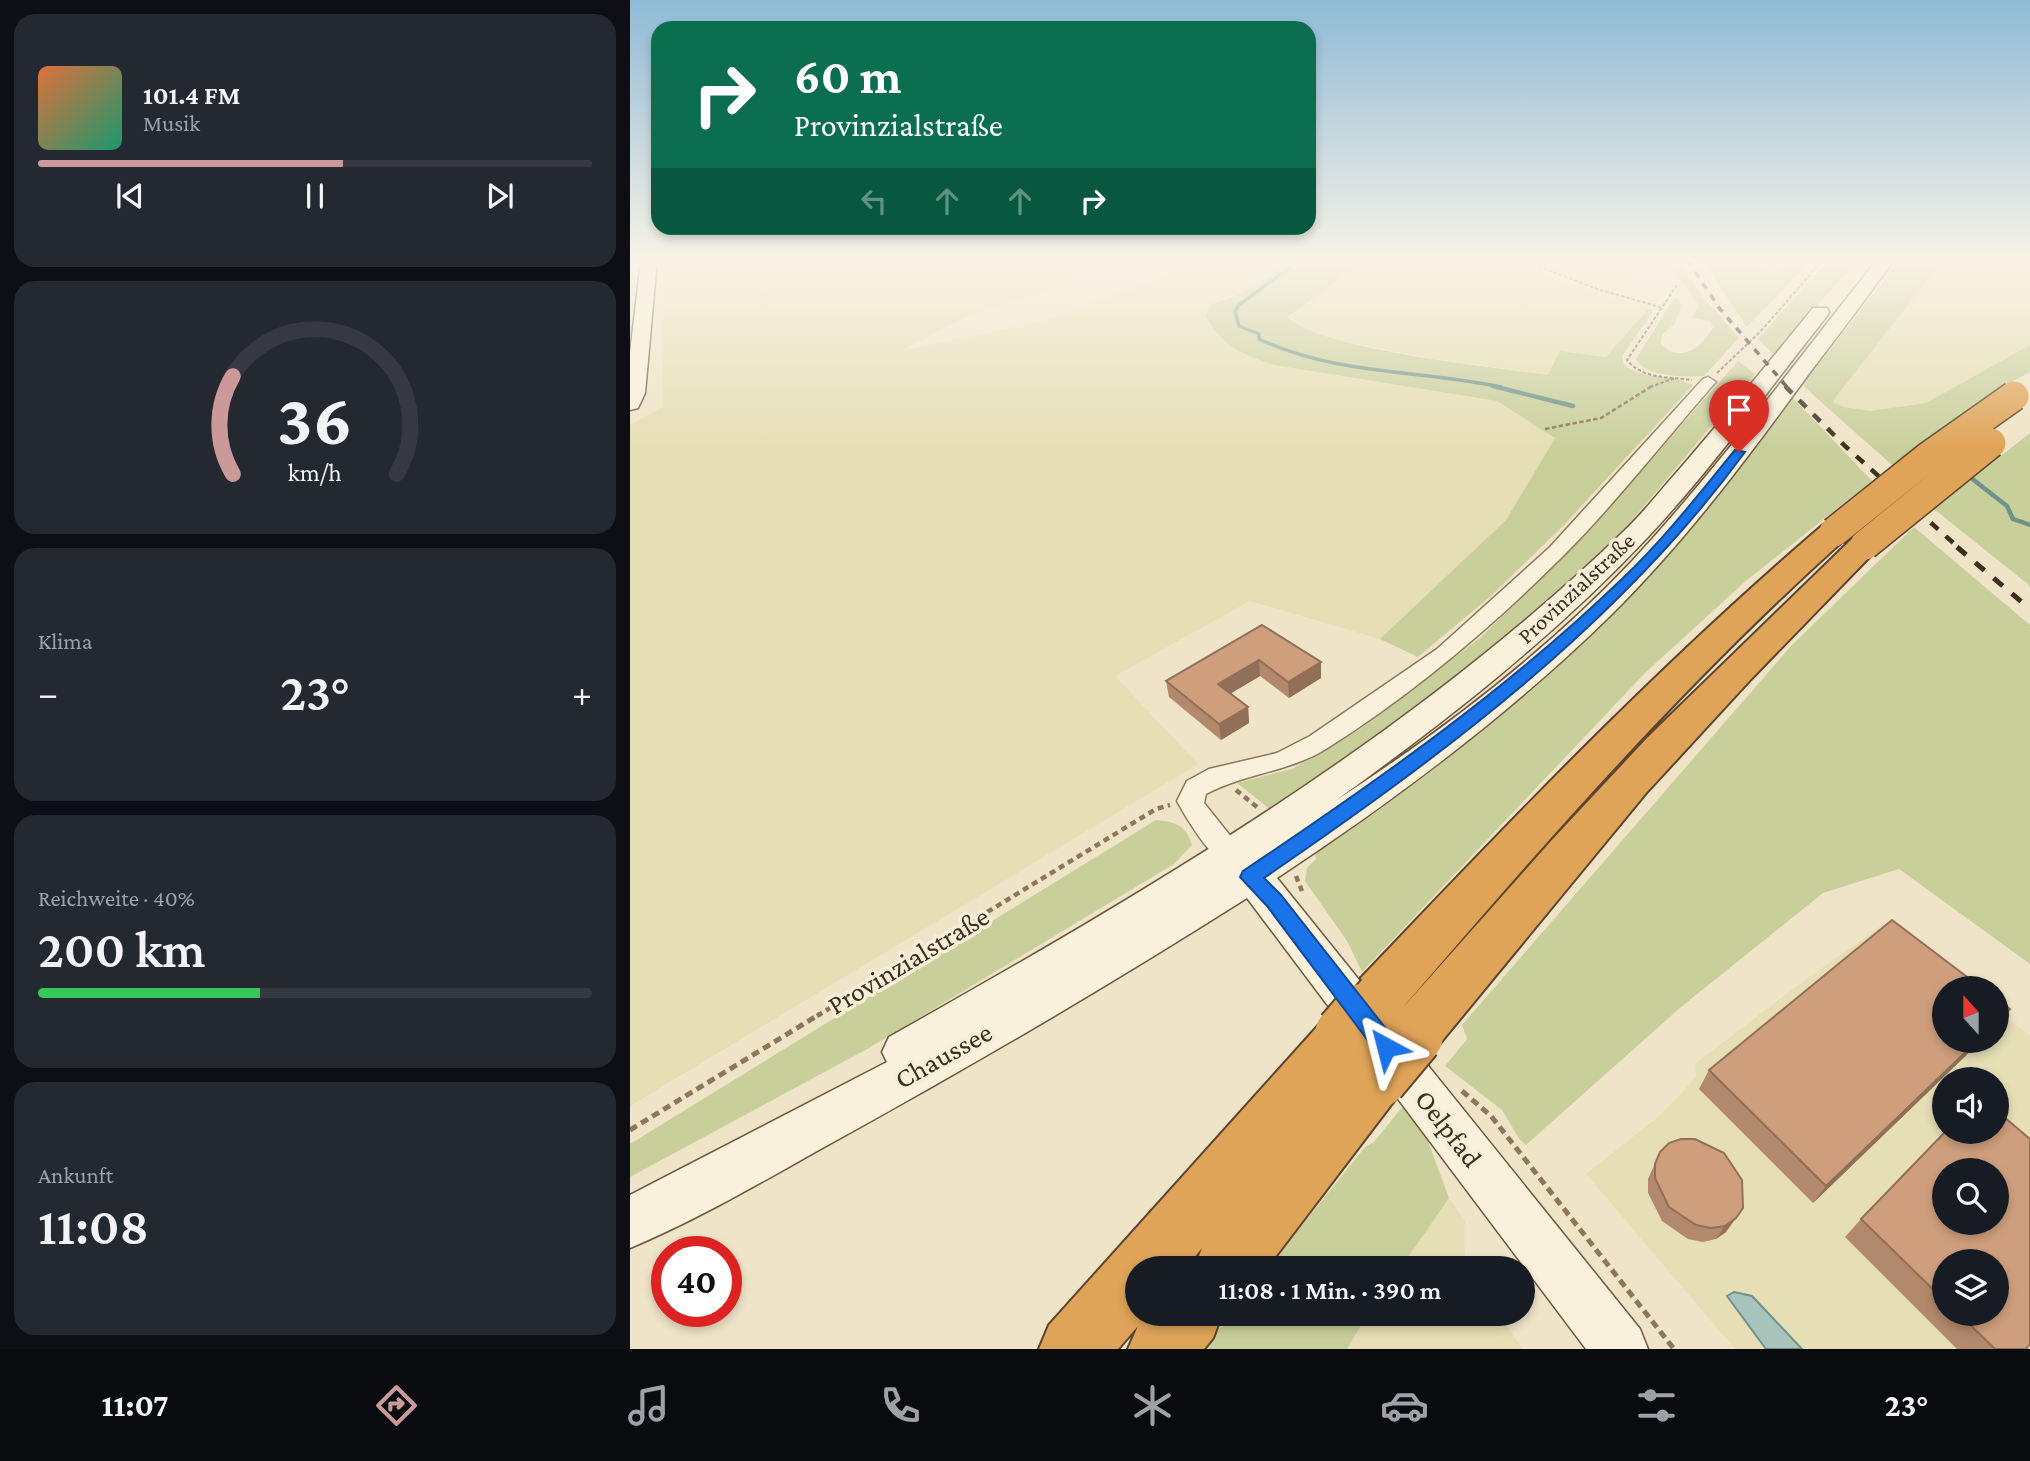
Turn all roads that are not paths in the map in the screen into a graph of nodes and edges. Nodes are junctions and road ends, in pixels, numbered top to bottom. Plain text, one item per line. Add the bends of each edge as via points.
1 (641, 323) edge
2 (1812, 323) edge
3 (1838, 323) edge
4 (1712, 378) road end
5 (2025, 398) edge
6 (630, 403) edge
7 (1240, 865) junction
8 (1379, 1036) junction
9 (630, 1209) edge
10 (630, 1222) edge
11 (1156, 1256) edge
12 (1235, 1256) edge
13 (1125, 1290) edge
14 (1180, 1326) edge
15 (1073, 1349) edge
16 (1162, 1349) edge
17 (1620, 1349) edge

1 - 6 main road
2 - 7 main road, Provinzialstraße via 1635,535 1456,696 1287,820
3 - 7 main road, Provinzialstraße via 1695,508 1605,604 1515,683 1374,792
4 - 7 street, Provinzialstraße via 1557,551 1445,654 1319,743 1284,760 1218,776 1196,788 1191,801 1195,810
5 - 8 highway, bridge via 1958,467 1850,539 1770,635 1561,861
7 - 9 main road, Chaussee
7 - 10 main road, Chaussee via 1039,1003
7 - 17 main road, Oelpfad via 1274,901
8 - 11 highway
8 - 12 highway
13 - 15 highway
14 - 16 highway

